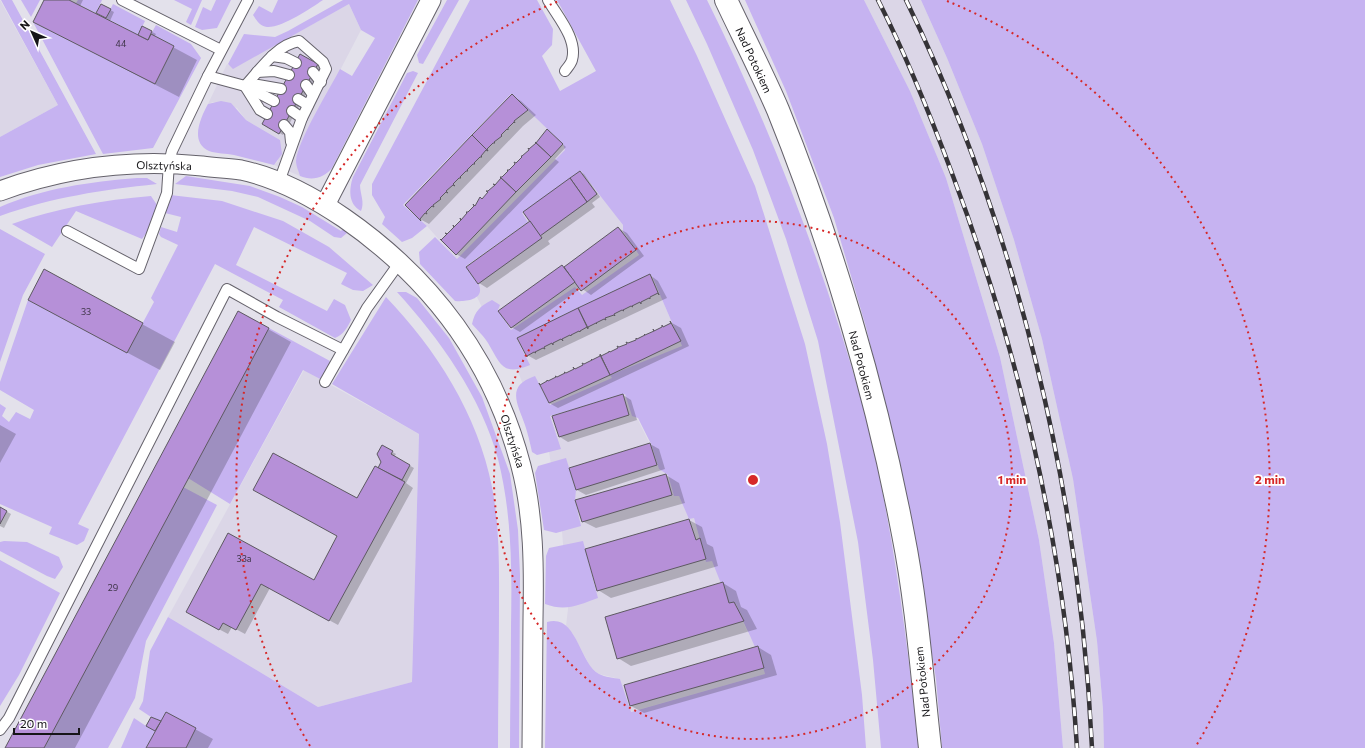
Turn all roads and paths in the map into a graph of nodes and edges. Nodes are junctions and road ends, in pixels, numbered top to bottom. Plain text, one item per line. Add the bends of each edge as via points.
1 (122, 0) edge
2 (248, 0) edge
3 (432, 0) edge
4 (548, 0) edge
5 (726, 0) edge
6 (221, 50) junction
7 (272, 56) junction
8 (296, 63) dead end
9 (565, 71) dead end
10 (257, 72) junction
11 (313, 72) dead end
12 (289, 75) dead end
13 (208, 76) junction
14 (321, 82) junction
15 (306, 85) dead end
16 (245, 86) junction
17 (281, 89) dead end
18 (313, 95) junction
19 (298, 99) dead end
20 (274, 101) dead end
21 (308, 104) junction
22 (292, 111) dead end
23 (267, 114) dead end
24 (302, 118) junction
25 (284, 124) dead end
26 (292, 144) junction
27 (169, 163) junction
28 (279, 182) junction
29 (0, 191) edge
30 (325, 205) junction
31 (67, 231) dead end
32 (400, 262) junction
33 (343, 350) junction
34 (325, 382) dead end
35 (0, 730) edge
36 (532, 748) edge
37 (930, 748) edge

1 - 6 lane
2 - 6 lane
3 - 30 street
4 - 9 lane via 567,32 572,47 572,60
5 - 37 main road, Nad Potokiem via 777,110 821,228 854,334 904,534
6 - 13 lane
7 - 8 lane
7 - 10 lane
7 - 14 lane via 292,42 299,41 326,69
10 - 12 lane via 274,70
10 - 16 lane
11 - 14 lane
13 - 16 lane
13 - 27 lane
14 - 18 lane
15 - 18 lane
16 - 17 lane via 258,85
16 - 20 lane
16 - 23 lane via 260,110
18 - 21 lane
19 - 21 lane
21 - 24 lane
22 - 24 lane
24 - 26 lane
25 - 26 lane via 290,132
26 - 28 lane
27 - 28 street, Olsztyńska via 240,170
27 - 29 street, Olsztyńska via 83,168 57,173
27 - 31 lane via 167,193 139,269
28 - 30 street, Olsztyńska
30 - 32 street, Olsztyńska
32 - 33 lane via 367,308
32 - 36 street, Olsztyńska via 429,291 476,355 505,415 522,467 529,505 534,581
33 - 34 lane
33 - 35 lane via 227,289 37,664

